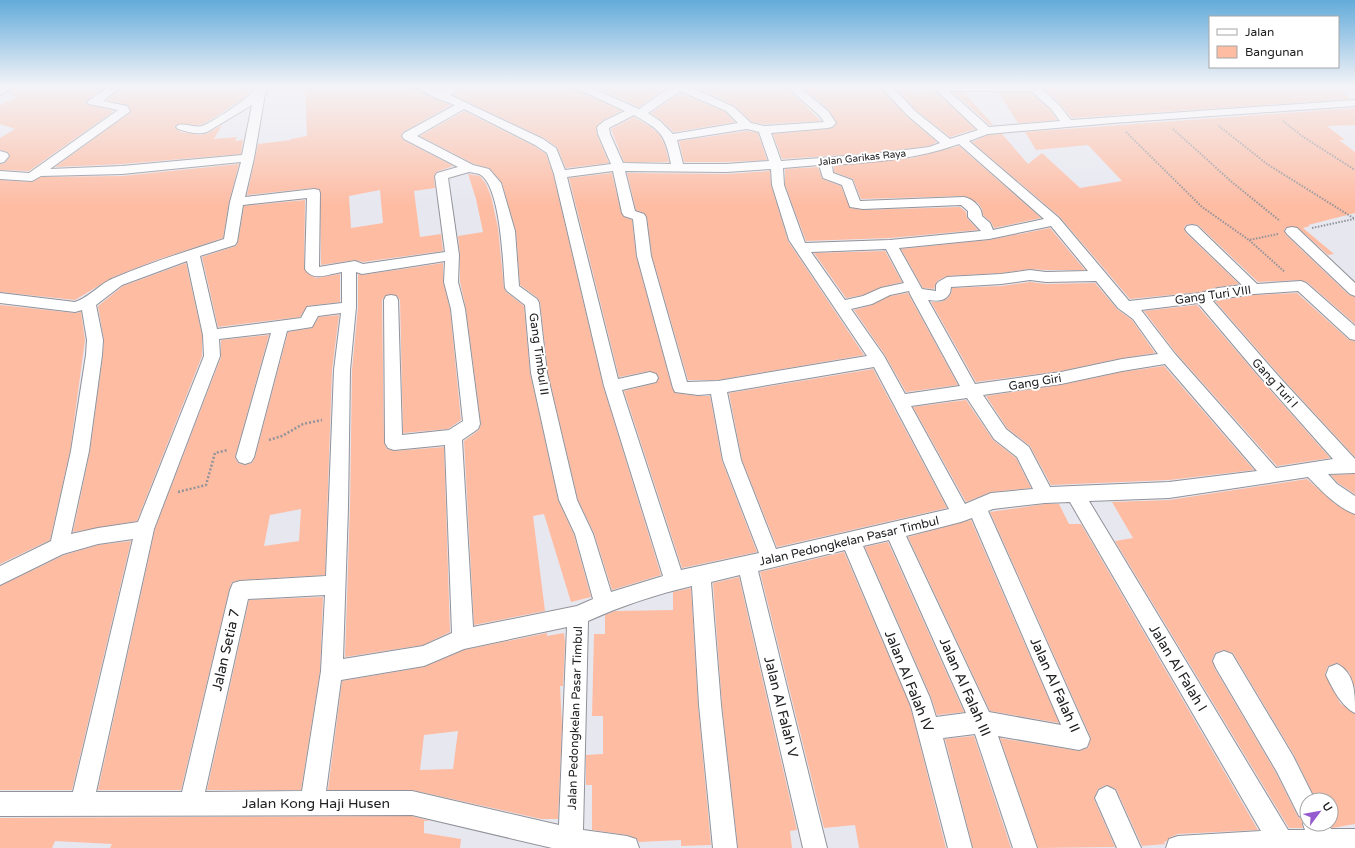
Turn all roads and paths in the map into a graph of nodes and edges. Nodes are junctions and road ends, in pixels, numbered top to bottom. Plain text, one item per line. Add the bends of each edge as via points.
1 (103, 126) edge
2 (211, 126) edge
3 (254, 126) edge
4 (427, 126) edge
5 (507, 126) edge
6 (605, 126) edge
7 (658, 126) edge
8 (744, 126) edge
9 (749, 126) edge
10 (822, 126) edge
11 (930, 126) edge
12 (979, 126) edge
13 (1044, 126) edge
14 (1119, 126) edge
15 (1170, 126) edge
16 (1218, 126) edge
17 (1289, 126) edge
18 (182, 127) dead end
19 (764, 130) junction
20 (986, 132) junction
21 (670, 138) junction
22 (954, 142) junction
23 (0, 155) edge
24 (248, 158) junction
25 (0, 159) edge
26 (825, 162) junction
27 (777, 165) junction
28 (618, 167) junction
29 (469, 168) junction
30 (678, 168) junction
31 (1355, 170) edge
32 (38, 171) junction
33 (560, 174) junction
34 (3, 178) edge
35 (237, 202) junction
36 (1054, 220) junction
37 (1192, 229) dead end
38 (1292, 231) junction
39 (989, 235) junction
40 (1249, 240) junction
41 (890, 244) junction
42 (802, 248) junction
43 (192, 254) junction
44 (452, 255) junction
45 (348, 268) junction
46 (1098, 276) junction
47 (1301, 286) junction
48 (1254, 289) junction
49 (914, 290) junction
50 (1355, 291) edge
51 (0, 298) edge
52 (1202, 298) junction
53 (391, 300) dead end
54 (88, 303) junction
55 (842, 306) junction
56 (1126, 306) junction
57 (349, 307) junction
58 (1348, 322) edge
59 (281, 326) junction
60 (1355, 334) edge
61 (212, 335) junction
62 (1169, 358) junction
63 (878, 360) junction
64 (650, 378) dead end
65 (612, 386) junction
66 (718, 387) junction
67 (971, 391) junction
68 (899, 401) junction
69 (453, 437) junction
70 (245, 457) dead end
71 (1352, 466) edge
72 (1313, 470) junction
73 (1272, 476) junction
74 (1075, 494) junction
75 (1045, 495) junction
76 (1355, 506) edge
77 (969, 511) junction
78 (145, 529) junction
79 (894, 531) junction
80 (851, 541) junction
81 (59, 546) junction
82 (771, 560) junction
83 (746, 565) junction
84 (0, 576) edge
85 (701, 576) junction
86 (675, 581) junction
87 (335, 585) junction
88 (604, 604) junction
89 (578, 615) junction
90 (463, 640) junction
91 (1224, 661) dead end
92 (332, 671) junction
93 (1337, 675) dead end
94 (1355, 702) edge
95 (982, 722) junction
96 (929, 729) junction
97 (1299, 792) edge
98 (1107, 798) dead end
99 (82, 803) junction
100 (190, 803) junction
101 (0, 804) edge
102 (312, 804) junction
103 (1322, 838) edge
104 (1355, 841) edge
105 (1282, 843) junction
106 (570, 845) edge
107 (627, 848) edge
108 (725, 848) edge
109 (815, 848) edge
110 (960, 848) edge
111 (1025, 848) edge
112 (1129, 848) edge
113 (1178, 848) edge

1 - 32 street
2 - 18 street via 203,130
3 - 24 street
4 - 29 street, Gang Timbul II via 408,136
5 - 33 street via 552,151
6 - 28 street via 604,134
7 - 21 street
8 - 21 street
9 - 19 street
10 - 19 street
11 - 22 street
12 - 20 street
13 - 20 street, Jalan Garikas Raya
14 - 40 path via 1202,207
15 - 38 path
16 - 38 path via 1236,142 1285,176 1355,219
17 - 31 path
19 - 27 street
20 - 22 street, Jalan Garikas Raya
21 - 30 street
22 - 26 street, Jalan Garikas Raya via 906,154
22 - 36 street
23 - 25 street via 3,156
24 - 32 street via 122,170 51,173
24 - 35 street
26 - 27 street, Jalan Garikas Raya
26 - 39 street via 827,174 848,183 855,204 863,206 964,201 974,210 975,217 985,226
27 - 30 street, Jalan Garikas Raya
27 - 42 street via 778,185 796,240
28 - 30 street, Jalan Garikas Raya
28 - 33 street, Jalan Garikas Raya
28 - 66 street via 629,213 639,217 644,256 681,388
29 - 44 street via 441,176
29 - 88 street, Gang Timbul II via 485,172 495,182 508,230 512,288 532,303 539,373 568,500 584,534
32 - 34 street via 32,177
33 - 65 street
35 - 43 street via 230,242
35 - 45 street via 314,193 312,270 315,272
36 - 39 street
36 - 46 street
37 - 48 street
38 - 40 path
38 - 50 street
39 - 41 street
40 - 47 path
41 - 42 street
41 - 49 street
42 - 55 street
43 - 54 street via 117,282
43 - 61 street
44 - 45 street via 362,269 355,266
44 - 69 street via 451,282 458,309 472,424
45 - 57 street
46 - 49 street via 1030,275 946,282 943,285 943,293 939,296
46 - 56 street
47 - 48 street, Gang Turi VIII
47 - 58 street
48 - 52 street, Gang Turi VIII via 1218,293
49 - 55 street via 886,291 867,300
49 - 67 street
51 - 54 street via 75,307
52 - 56 street, Gang Turi VIII
52 - 71 street, Gang Turi I via 1234,338
53 - 69 street via 394,443
54 - 81 street via 95,340 94,355 80,451
55 - 63 street
56 - 62 street via 1138,315
57 - 59 street via 312,311 306,323
57 - 87 street via 342,370
58 - 60 street
59 - 61 street
59 - 70 street
61 - 78 street via 212,356
62 - 67 street, Gang Giri
62 - 73 street
63 - 66 street
63 - 68 street
64 - 65 street
65 - 86 street
66 - 82 street via 732,460
67 - 68 street, Gang Giri
67 - 75 street via 1000,434 1023,452
68 - 77 street
69 - 90 street
71 - 72 street, Jalan Pedongkelan Pasar Timbul
72 - 73 street, Jalan Pedongkelan Pasar Timbul
72 - 76 street via 1331,489
73 - 74 street, Jalan Pedongkelan Pasar Timbul via 1169,490
74 - 75 street, Jalan Pedongkelan Pasar Timbul
74 - 105 street, Jalan Al Falah I
75 - 77 street, Jalan Pedongkelan Pasar Timbul via 991,501
77 - 79 street, Jalan Pedongkelan Pasar Timbul
77 - 95 street, Jalan Al Falah II via 1079,739
78 - 81 street via 98,536
78 - 99 street
79 - 80 street, Jalan Pedongkelan Pasar Timbul
79 - 95 street, Jalan Al Falah III
80 - 82 street, Jalan Pedongkelan Pasar Timbul
80 - 96 street, Jalan Al Falah IV via 922,706
81 - 84 street
82 - 83 street, Jalan Pedongkelan Pasar Timbul
83 - 85 street, Jalan Pedongkelan Pasar Timbul
83 - 109 street, Jalan Al Falah V
85 - 86 street, Jalan Pedongkelan Pasar Timbul
85 - 108 street via 710,705
86 - 88 street, Jalan Pedongkelan Pasar Timbul
87 - 92 street
87 - 100 street, Jalan Setia 7 via 240,590
88 - 89 street, Jalan Pedongkelan Pasar Timbul
89 - 90 street
89 - 106 street, Jalan Pedongkelan Pasar Timbul
90 - 92 street via 424,656
91 - 97 street
92 - 102 street
93 - 94 street
95 - 96 street, Jalan Al Falah II
95 - 111 street, Jalan Al Falah III
96 - 110 street, Jalan Al Falah IV
98 - 112 street
99 - 100 street, Jalan Kong Haji Husen
99 - 101 street, Jalan Kong Haji Husen
100 - 102 street, Jalan Kong Haji Husen
102 - 106 street, Jalan Kong Haji Husen via 412,803
103 - 104 street
103 - 105 street
105 - 113 street
106 - 107 street, Jalan Kong Haji Husen

